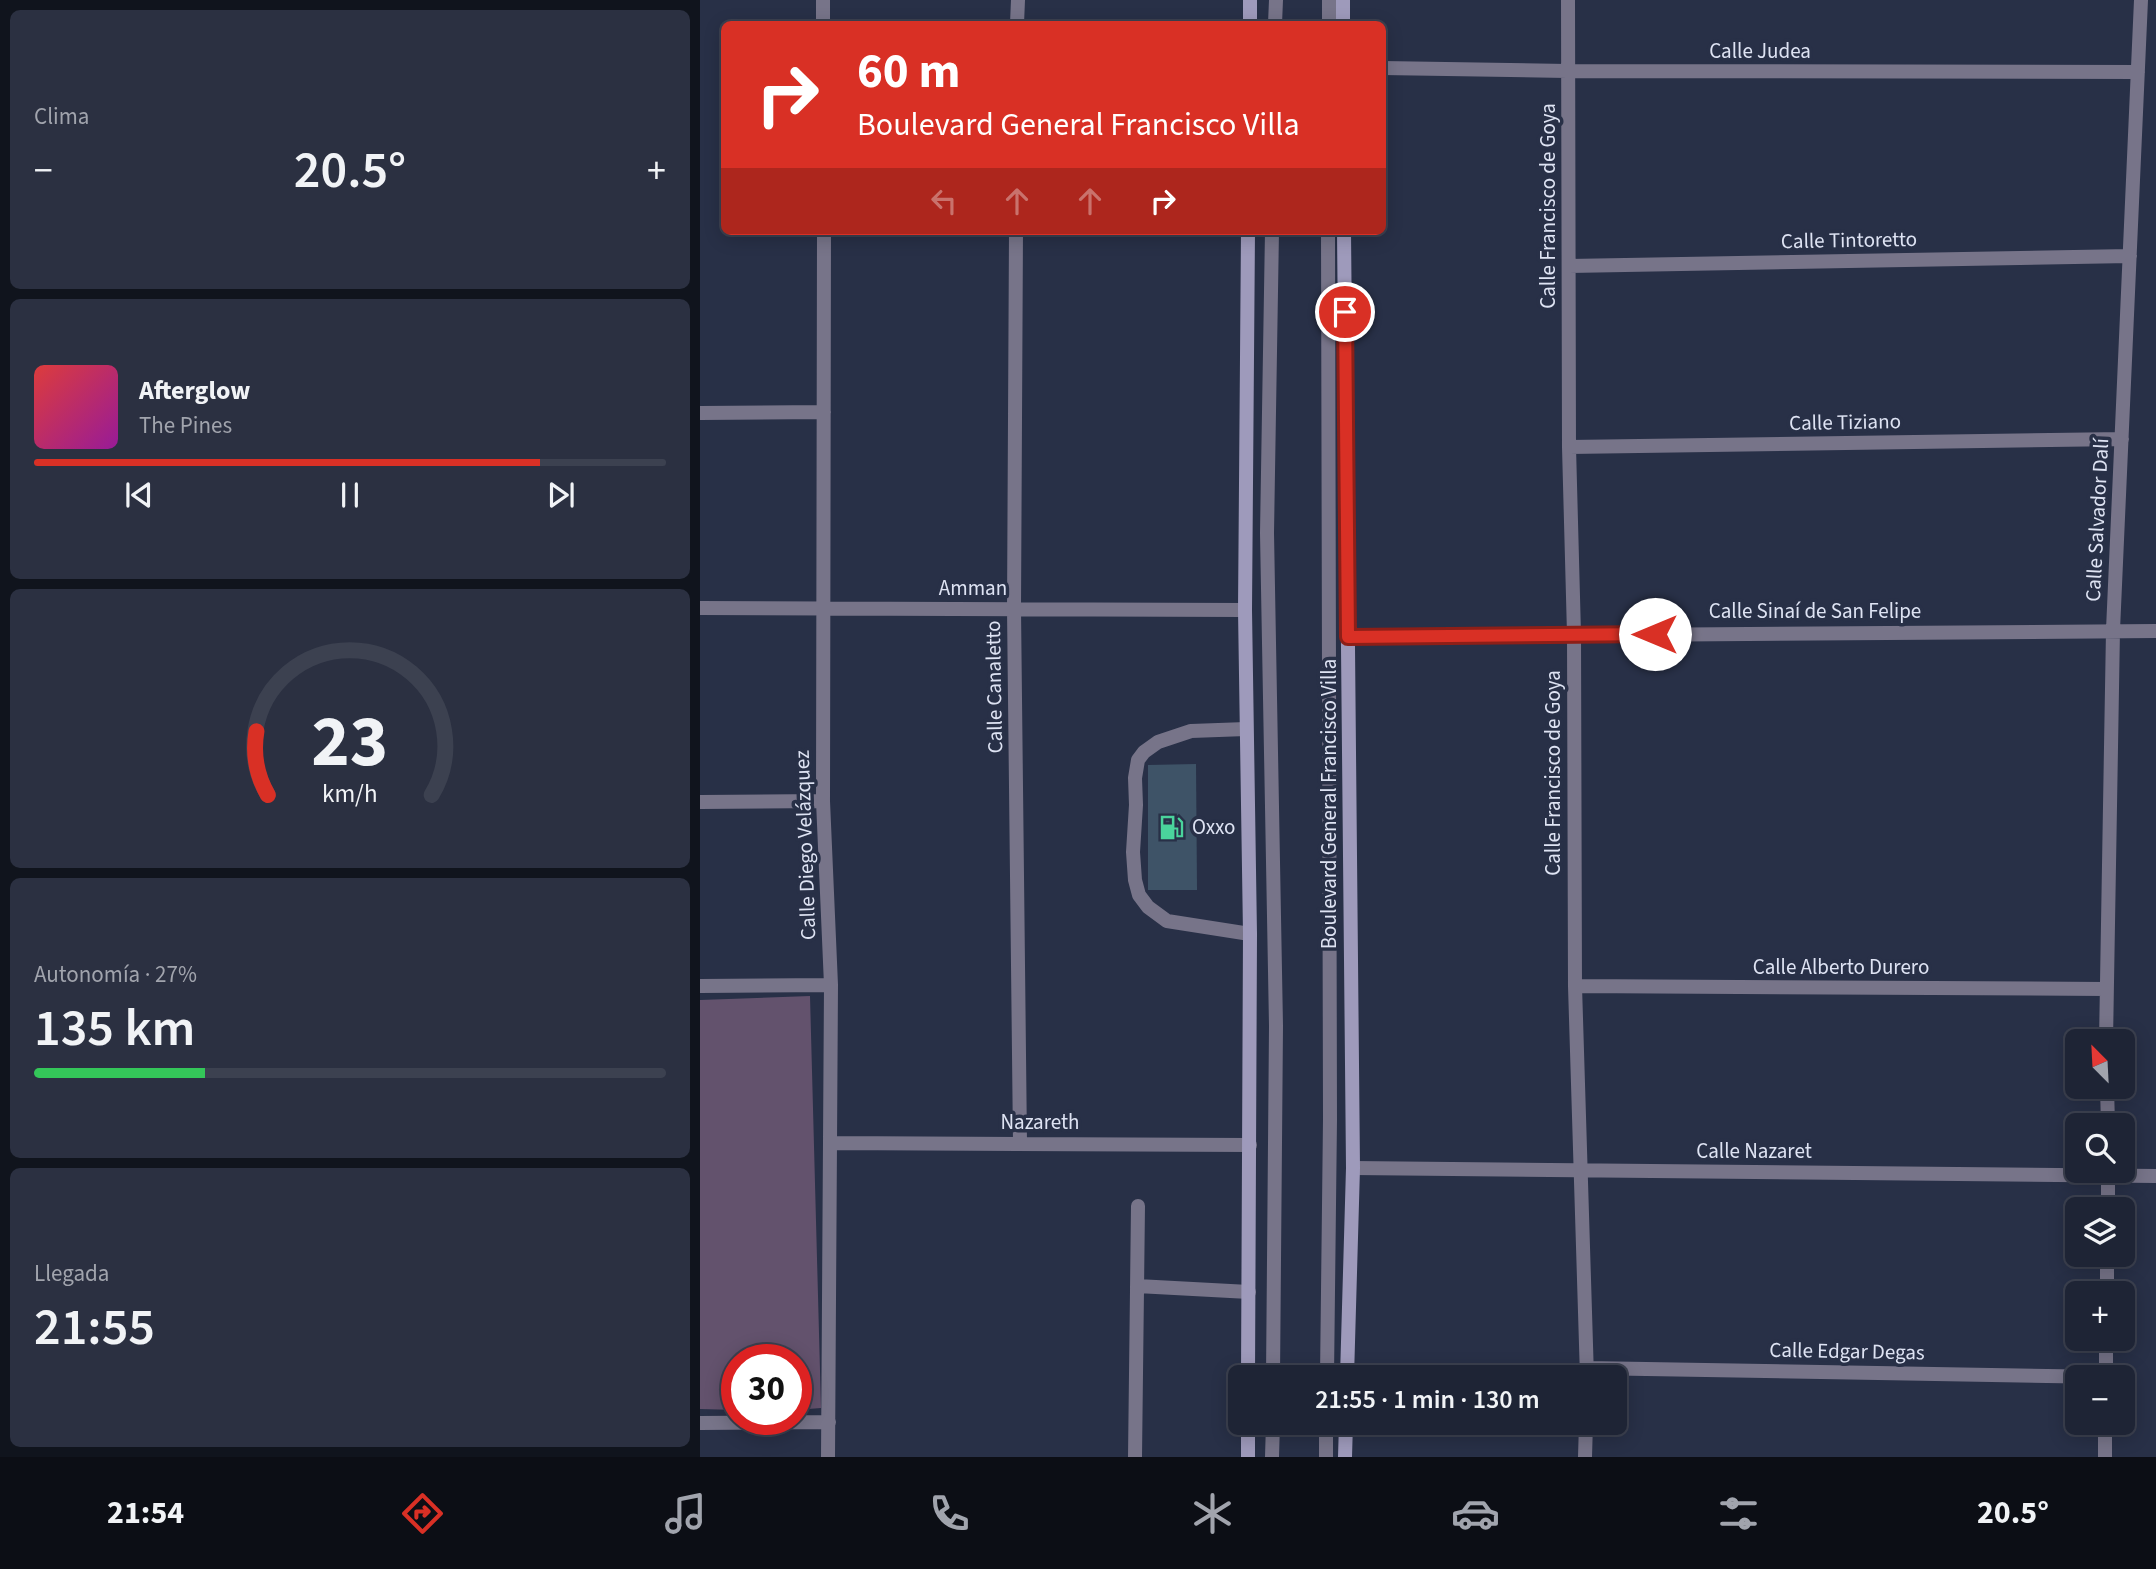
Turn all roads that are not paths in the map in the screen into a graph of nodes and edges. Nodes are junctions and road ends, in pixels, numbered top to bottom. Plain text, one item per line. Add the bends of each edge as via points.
1 (823, 0) edge
2 (1017, 0) edge
3 (1250, 0) edge
4 (1276, 0) edge
5 (1329, 0) edge
6 (1343, 0) edge
7 (1568, 0) edge
8 (2141, 0) edge
9 (823, 21) edge
10 (1017, 21) edge
11 (1250, 21) edge
12 (1275, 21) edge
13 (1329, 21) edge
14 (1343, 21) edge
15 (1386, 68) edge
16 (1567, 71) junction
17 (2138, 72) junction
18 (824, 235) edge
19 (1016, 235) edge
20 (1248, 235) edge
21 (1272, 235) edge
22 (1328, 235) edge
23 (1344, 235) edge
24 (2130, 256) junction
25 (1569, 266) junction
26 (824, 412) junction
27 (700, 413) edge
28 (2122, 439) junction
29 (1569, 447) junction
30 (700, 608) edge
31 (822, 609) junction
32 (1014, 609) junction
33 (1245, 610) junction
34 (2113, 630) junction
35 (2156, 631) edge
36 (1574, 634) junction
37 (1348, 637) junction
38 (1247, 729) junction
39 (700, 802) edge
40 (823, 802) junction
41 (1250, 934) junction
42 (831, 985) junction
43 (700, 986) edge
44 (1575, 986) junction
45 (2106, 989) junction
46 (2106, 1029) edge
47 (830, 1143) junction
48 (1020, 1143) junction
49 (1250, 1145) junction
50 (1353, 1168) junction
51 (1580, 1170) junction
52 (2065, 1173) edge
53 (2135, 1175) edge
54 (2156, 1176) edge
55 (1138, 1206) dead end
56 (1137, 1286) junction
57 (1249, 1292) junction
58 (1248, 1365) edge
59 (1273, 1365) edge
60 (1327, 1365) edge
61 (1347, 1365) edge
62 (1587, 1365) edge
63 (1627, 1372) edge
64 (2065, 1377) edge
65 (829, 1422) junction
66 (700, 1423) edge
67 (1248, 1435) edge
68 (1273, 1435) edge
69 (1326, 1435) edge
70 (1346, 1435) edge
71 (1586, 1435) edge
72 (2105, 1435) edge
73 (828, 1457) edge
74 (1135, 1457) edge
75 (1248, 1457) edge
76 (1272, 1457) edge
77 (1326, 1457) edge
78 (1345, 1457) edge
79 (1585, 1457) edge
80 (2105, 1457) edge

1 - 9 street
2 - 10 street
3 - 11 main road
4 - 12 street
5 - 13 street
6 - 14 main road
7 - 16 street, Calle Francisco de Goya
8 - 17 street, Calle Salvador Dalí
15 - 16 street, Calle Judea
16 - 17 street, Calle Judea
16 - 25 street, Calle Francisco de Goya
17 - 24 street, Calle Salvador Dalí
18 - 26 street, Calle Diego Velázquez
19 - 32 street, Calle Canaletto
20 - 33 main road
21 - 59 street via 1267,533 1276,1026
22 - 60 street
23 - 37 main road, Boulevard General Francisco Villa
24 - 25 street, Calle Tintoretto
24 - 28 street, Calle Salvador Dalí
25 - 29 street, Calle Francisco de Goya
26 - 27 street
26 - 31 street, Calle Diego Velázquez
28 - 29 street, Calle Tiziano
28 - 34 street, Calle Salvador Dalí
29 - 36 street, Calle Francisco de Goya
30 - 31 street, Amman
31 - 32 street, Amman
31 - 40 street, Calle Diego Velázquez
32 - 33 street, Amman
32 - 48 street, Calle Canaletto
33 - 38 main road
34 - 35 street, Calle Sinaí de San Felipe
34 - 36 street, Calle Sinaí de San Felipe
34 - 45 street, Calle Salvador Dalí
36 - 37 street, Calle Sinaí de San Felipe
36 - 44 street, Calle Francisco de Goya
37 - 50 main road, Boulevard General Francisco Villa
38 - 41 main road
38 - 41 street via 1191,731 1144,752 1135,778 1133,852 1135,880 1147,907 1167,920
39 - 40 street
40 - 42 street, Calle Diego Velázquez
41 - 49 main road
42 - 43 street
42 - 47 street, Calle Diego Velázquez
44 - 45 street, Calle Alberto Durero
44 - 51 street, Calle Francisco de Goya
45 - 46 street, Calle Salvador Dalí
47 - 48 street, Nazareth
47 - 65 street, Calle Diego Velázquez
48 - 49 street, Nazareth
49 - 57 main road
50 - 51 street, Calle Nazaret
50 - 61 main road, Boulevard General Francisco Villa
51 - 52 street, Calle Nazaret
51 - 62 street, Calle Francisco de Goya
53 - 54 street, Calle Nazaret
55 - 56 street
56 - 57 street
56 - 74 street
57 - 58 main road
63 - 64 street, Calle Edgar Degas
65 - 66 street
65 - 73 street, Calle Diego Velázquez
67 - 75 main road
68 - 76 street
69 - 77 street
70 - 78 main road
71 - 79 street
72 - 80 street

